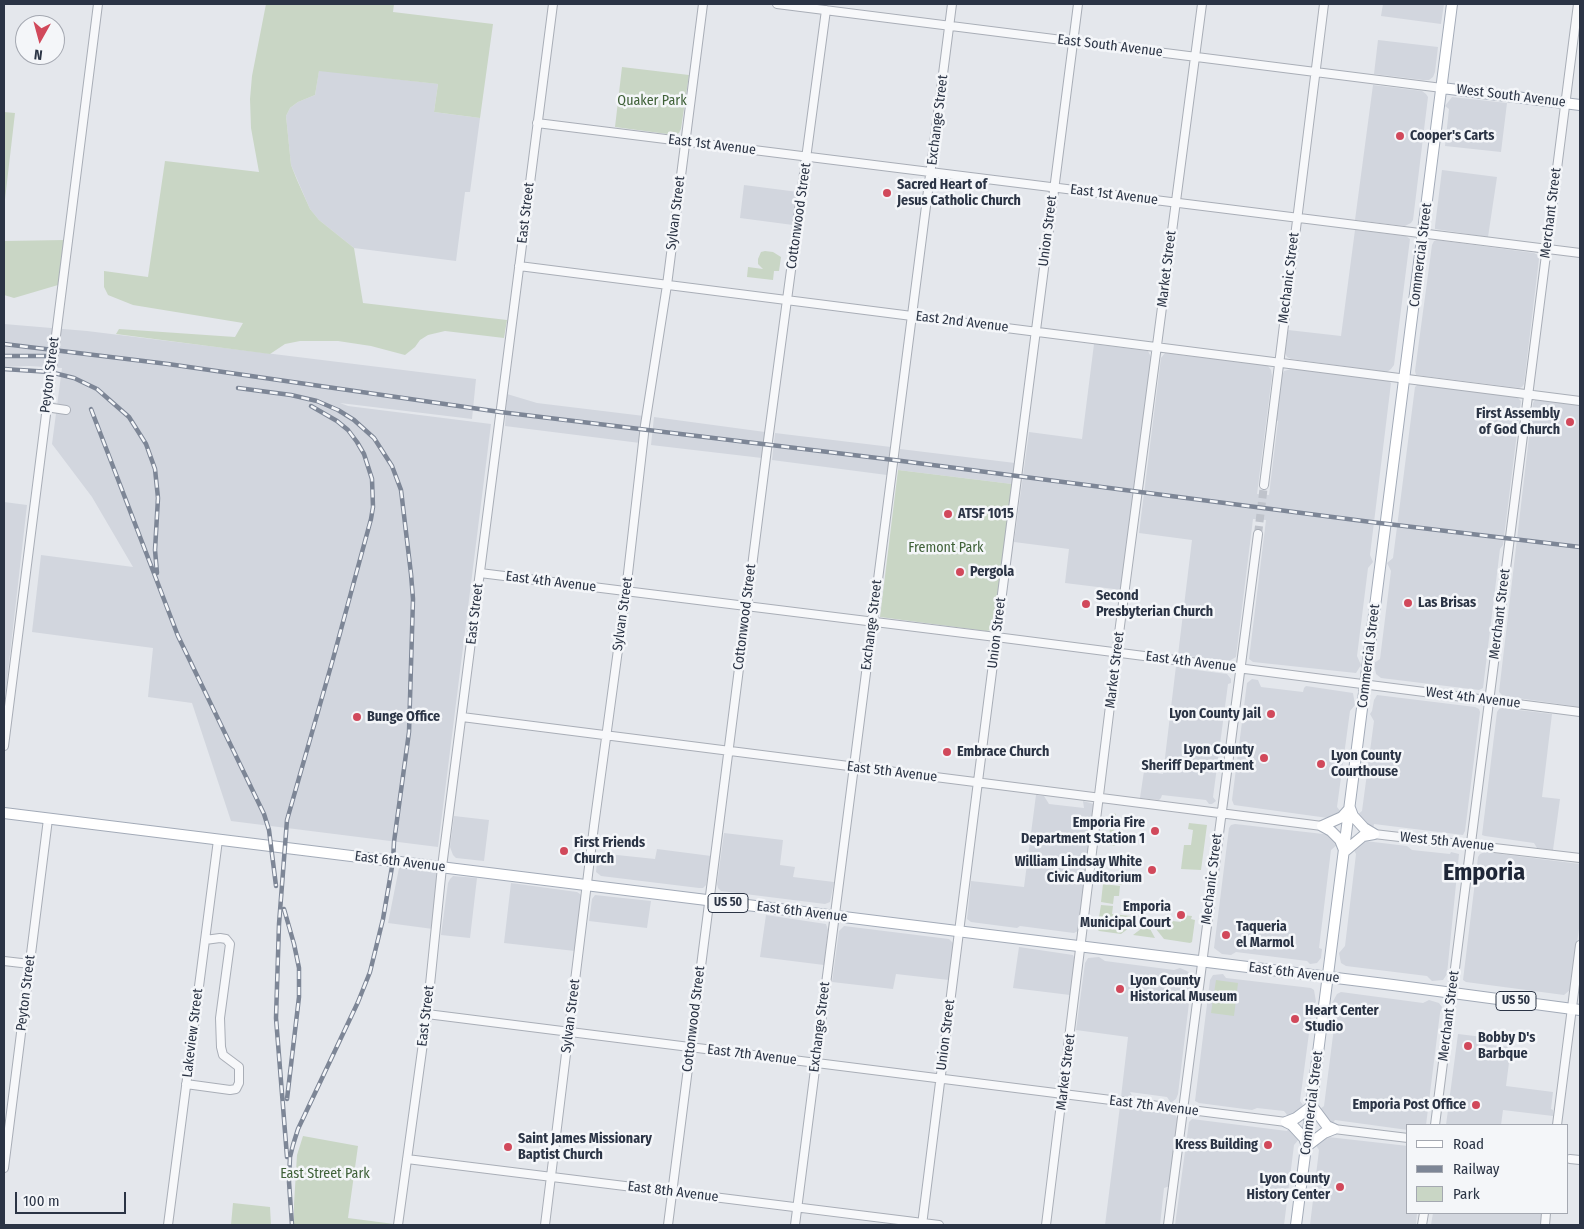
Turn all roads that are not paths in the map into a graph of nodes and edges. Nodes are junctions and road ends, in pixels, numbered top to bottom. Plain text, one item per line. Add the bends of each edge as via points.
1 (98, 4) edge
2 (553, 4) edge
3 (703, 4) edge
4 (777, 4) edge
5 (952, 4) edge
6 (1078, 4) edge
7 (1202, 4) edge
8 (1324, 4) edge
9 (1452, 4) edge
10 (1578, 4) edge
11 (815, 6) edge
12 (826, 10) junction
13 (950, 26) junction
14 (1074, 41) junction
15 (1195, 56) junction
16 (1316, 71) junction
17 (1442, 88) junction
18 (1565, 103) junction
19 (1580, 105) edge
20 (537, 123) junction
21 (685, 142) junction
22 (807, 157) junction
23 (931, 172) junction
24 (1054, 187) junction
25 (1176, 202) junction
26 (1296, 218) junction
27 (1423, 233) junction
28 (1546, 249) junction
29 (1580, 253) edge
30 (519, 266) junction
31 (667, 285) junction
32 (788, 300) junction
33 (913, 316) junction
34 (1035, 332) junction
35 (1157, 347) junction
36 (1278, 363) junction
37 (1405, 378) junction
38 (1528, 394) junction
39 (1580, 401) edge
40 (46, 407) junction
41 (66, 410) dead end
42 (1264, 485) tunnel mouth
43 (1258, 534) tunnel mouth
44 (480, 573) junction
45 (626, 591) junction
46 (747, 607) junction
47 (873, 622) junction
48 (996, 636) junction
49 (1117, 652) junction
50 (1240, 668) junction
51 (1366, 684) junction
52 (1490, 700) junction
53 (1580, 712) edge
54 (462, 717) junction
55 (607, 736) junction
56 (4, 746) edge
57 (728, 751) junction
58 (854, 768) junction
59 (978, 782) junction
60 (1100, 798) junction
61 (1350, 808) junction
62 (4, 813) edge
63 (1220, 813) junction
64 (48, 819) junction
65 (1322, 826) junction
66 (1374, 834) junction
67 (218, 840) junction
68 (1471, 844) junction
69 (1344, 852) junction
70 (1580, 858) edge
71 (442, 868) junction
72 (587, 886) junction
73 (709, 901) junction
74 (834, 916) junction
75 (959, 932) junction
76 (205, 940) junction
77 (1580, 945) edge
78 (1082, 947) junction
79 (4, 961) edge
80 (1202, 962) junction
81 (30, 964) junction
82 (1328, 977) junction
83 (1452, 993) junction
84 (1576, 1009) edge
85 (427, 1014) junction
86 (569, 1032) junction
87 (690, 1047) junction
88 (815, 1062) junction
89 (941, 1078) junction
90 (186, 1084) junction
91 (1063, 1094) junction
92 (1312, 1106) junction
93 (1182, 1109) junction
94 (1286, 1122) junction
95 (1435, 1124) edge
96 (1557, 1124) edge
97 (1334, 1129) junction
98 (1406, 1138) edge
99 (1307, 1146) junction
100 (407, 1159) junction
101 (1570, 1159) dead end
102 (1580, 1160) edge
103 (4, 1168) edge
104 (551, 1177) junction
105 (672, 1192) junction
106 (797, 1208) junction
107 (922, 1224) edge
108 (168, 1225) edge
109 (398, 1225) edge
110 (545, 1225) edge
111 (668, 1225) edge
112 (795, 1225) edge
113 (939, 1225) edge
114 (1046, 1225) edge
115 (1168, 1225) edge
116 (1296, 1225) edge

1 - 40 street, Peyton Street
2 - 20 street, East Street
3 - 21 street, Sylvan Street
4 - 11 street, East South Avenue
5 - 13 street, Exchange Street
6 - 14 street, Union Street
7 - 15 street, Market Street
8 - 16 street, Mechanic Street
9 - 17 main road, Commercial Street
10 - 18 street, Merchant Street
11 - 12 street, East South Avenue
12 - 13 street, East South Avenue
12 - 22 street, Cottonwood Street
13 - 14 street, East South Avenue
13 - 23 street, Exchange Street
14 - 15 street, East South Avenue
14 - 24 street, Union Street
15 - 16 street, East South Avenue
15 - 25 street, Market Street
16 - 17 street, East South Avenue
16 - 26 street, Mechanic Street
17 - 18 main road, West South Avenue
17 - 27 main road, Commercial Street
18 - 19 main road, West South Avenue
18 - 28 street, Merchant Street
20 - 21 street, East 1st Avenue
20 - 30 street, East Street
21 - 22 street, East 1st Avenue
21 - 31 street, Sylvan Street
22 - 23 street, East 1st Avenue
22 - 32 street, Cottonwood Street
23 - 24 street, East 1st Avenue
23 - 33 street, Exchange Street
24 - 25 street, East 1st Avenue
24 - 34 street, Union Street
25 - 26 street, East 1st Avenue
25 - 35 street, Market Street
26 - 27 street, East 1st Avenue
26 - 36 street, Mechanic Street
27 - 28 street, East 1st Avenue
27 - 37 main road, Commercial Street
28 - 29 street, East 1st Avenue
28 - 38 street, Merchant Street
30 - 31 street, East 2nd Avenue
30 - 44 street, East Street
31 - 32 street, East 2nd Avenue
31 - 45 street, Sylvan Street
32 - 33 street, East 2nd Avenue
32 - 46 street, Cottonwood Street
33 - 34 street, East 2nd Avenue
33 - 47 street, Exchange Street
34 - 35 street, East 2nd Avenue
34 - 48 street, Union Street
35 - 36 street, East 2nd Avenue
35 - 49 street, Market Street
36 - 37 street, East 2nd Avenue
36 - 42 street, Mechanic Street
37 - 38 street, East 2nd Avenue
37 - 51 main road, Commercial Street
38 - 39 street, East 2nd Avenue
38 - 52 street, Merchant Street
40 - 41 street
40 - 56 street, Peyton Street
43 - 50 street, Mechanic Street
44 - 45 street, East 4th Avenue
44 - 54 street, East Street
45 - 46 street, East 4th Avenue
45 - 55 street, Sylvan Street
46 - 47 street, East 4th Avenue
46 - 57 street, Cottonwood Street
47 - 48 street, East 4th Avenue
47 - 58 street, Exchange Street
48 - 49 street, East 4th Avenue
48 - 59 street, Union Street
49 - 50 street, East 4th Avenue
49 - 60 street, Market Street
50 - 51 street, East 4th Avenue
50 - 63 street, Mechanic Street
51 - 52 street, West 4th Avenue
51 - 61 main road, Commercial Street
52 - 53 street, West 4th Avenue
52 - 68 street, Merchant Street
54 - 55 street, East 5th Avenue
54 - 71 street, East Street
55 - 57 street, East 5th Avenue
55 - 72 street, Sylvan Street
57 - 58 street, East 5th Avenue
57 - 73 street, Cottonwood Street
58 - 59 street, East 5th Avenue
58 - 74 street, Exchange Street
59 - 60 street, East 5th Avenue
59 - 75 street, Union Street
60 - 63 street, East 5th Avenue
60 - 78 street, Market Street
61 - 65 main road via 1342,817
61 - 66 main road via 1364,828
61 - 69 main road, Commercial Street
62 - 64 main road, East 6th Avenue / US 50
63 - 65 street, East 5th Avenue
63 - 80 street, Mechanic Street
64 - 67 main road, East 6th Avenue / US 50
64 - 81 street, Peyton Street
65 - 69 main road via 1340,840
66 - 68 street, West 5th Avenue
66 - 69 main road via 1363,836
67 - 71 main road, East 6th Avenue / US 50
67 - 76 street, Lakeview Street
68 - 70 street, West 5th Avenue
68 - 83 street, Merchant Street
69 - 82 main road, Commercial Street
71 - 72 main road, East 6th Avenue / US 50
71 - 85 street, East Street
72 - 73 main road, East 6th Avenue / US 50
72 - 86 street, Sylvan Street
73 - 74 main road, East 6th Avenue / US 50
73 - 87 street, Cottonwood Street
74 - 75 main road, East 6th Avenue / US 50
74 - 88 street, Exchange Street
75 - 78 main road, East 6th Avenue / US 50
75 - 89 street, Union Street
76 - 90 street, Lakeview Street
76 - 90 street via 220,938 230,944 220,1018 221,1047 223,1055 239,1067 238,1083 236,1089 230,1090
77 - 84 street
78 - 80 main road, East 6th Avenue / US 50
78 - 91 street, Market Street
79 - 81 street
80 - 82 main road, East 6th Avenue / US 50
80 - 93 street, Mechanic Street
81 - 103 street, Peyton Street
82 - 83 main road, East 6th Avenue / US 50
82 - 92 main road, Commercial Street
83 - 84 main road, US 50
83 - 95 street, Merchant Street
84 - 96 street
85 - 86 street, East 7th Avenue
85 - 100 street, East Street
86 - 87 street, East 7th Avenue
86 - 104 street, Sylvan Street
87 - 88 street, East 7th Avenue
87 - 105 street, Cottonwood Street
88 - 89 street, East 7th Avenue
88 - 106 street, Exchange Street
89 - 91 street, East 7th Avenue
89 - 107 street, Union Street
90 - 108 street, Lakeview Street
91 - 93 street, East 7th Avenue
91 - 114 street, Market Street
92 - 94 main road
92 - 97 main road via 1327,1126
92 - 99 main road, Commercial Street
93 - 94 street, East 7th Avenue
93 - 115 street, Mechanic Street
94 - 99 main road via 1304,1138
97 - 98 street
97 - 99 main road
99 - 116 main road, Commercial Street
100 - 104 street, East 8th Avenue
100 - 109 street, East Street
101 - 102 street
104 - 105 street, East 8th Avenue
104 - 110 street, Sylvan Street
105 - 106 street, East 8th Avenue
105 - 111 street, Cottonwood Street
106 - 107 street, East 8th Avenue
106 - 112 street, Exchange Street
107 - 113 street, East 8th Avenue

